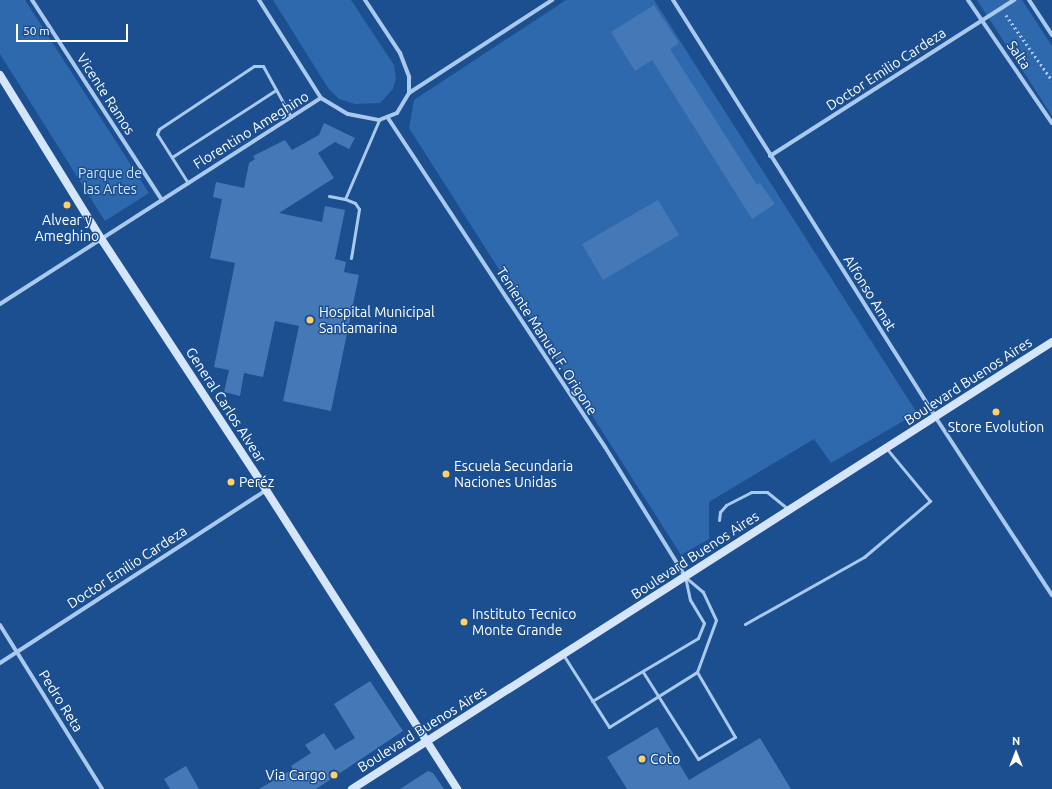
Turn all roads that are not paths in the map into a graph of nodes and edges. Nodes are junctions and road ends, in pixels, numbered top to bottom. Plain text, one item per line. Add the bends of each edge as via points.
1 (32, 0) edge
2 (259, 0) edge
3 (365, 0) edge
4 (552, 0) edge
5 (673, 0) edge
6 (968, 0) edge
7 (1014, 0) edge
8 (1029, 0) edge
9 (982, 20) junction
10 (1052, 35) edge
11 (0, 75) edge
12 (276, 90) junction
13 (410, 92) junction
14 (321, 98) junction
15 (291, 117) junction
16 (388, 118) junction
17 (379, 120) junction
18 (1052, 123) edge
19 (770, 156) junction
20 (172, 158) junction
21 (188, 183) junction
22 (329, 196) dead end
23 (345, 199) junction
24 (162, 200) junction
25 (102, 240) junction
26 (351, 258) dead end
27 (0, 304) edge
28 (1052, 342) edge
29 (936, 418) junction
30 (887, 449) junction
31 (266, 490) junction
32 (789, 510) junction
33 (719, 520) dead end
34 (685, 577) junction
35 (1052, 595) edge
36 (745, 624) dead end
37 (0, 625) edge
38 (18, 652) junction
39 (563, 655) junction
40 (0, 663) edge
41 (643, 672) junction
42 (698, 672) junction
43 (659, 696) junction
44 (592, 701) junction
45 (426, 741) junction
46 (102, 789) edge
47 (352, 789) edge
48 (457, 789) edge

1 - 24 street, Vicente Ramos
2 - 14 street
3 - 13 street via 400,53 409,77
4 - 13 street
5 - 19 street, Alfonso Amat
6 - 9 street, Salta
7 - 9 street, Doctor Emilio Cardeza
8 - 10 street
9 - 18 street, Salta
9 - 19 street, Doctor Emilio Cardeza
11 - 25 street, General Carlos Alvear
12 - 15 lane
12 - 20 lane
12 - 20 lane via 263,66 254,66 241,74 159,129 157,134
13 - 16 street via 397,113
14 - 15 street, Florentino Ameghino
14 - 17 street, Florentino Ameghino via 348,114
15 - 21 street, Florentino Ameghino
16 - 17 street, Florentino Ameghino
16 - 34 street, Teniente Manuel F. Origone via 604,447
17 - 23 lane
19 - 29 street, Alfonso Amat
20 - 21 lane
21 - 24 street, Florentino Ameghino
22 - 23 lane
23 - 26 lane via 359,209
24 - 25 street, Florentino Ameghino
25 - 27 street, Florentino Ameghino
25 - 31 street, General Carlos Alvear
28 - 29 street, Boulevard Buenos Aires
29 - 30 street, Boulevard Buenos Aires
29 - 35 street, Alfonso Amat
30 - 32 street, Boulevard Buenos Aires
30 - 36 lane via 930,501 864,557
31 - 38 street, Doctor Emilio Cardeza
31 - 45 street, General Carlos Alvear
32 - 33 lane via 767,492 751,492 726,505 720,512
32 - 34 street, Boulevard Buenos Aires
34 - 39 street, Boulevard Buenos Aires
34 - 41 lane via 690,600 704,622 698,638
34 - 42 lane via 703,592 716,620
37 - 38 street, Pedro Reta
38 - 40 street, Doctor Emilio Cardeza
38 - 46 street, Pedro Reta
39 - 44 lane
39 - 45 street, Boulevard Buenos Aires
41 - 43 lane
41 - 44 lane
42 - 43 lane
42 - 43 lane via 735,737 698,759
43 - 44 lane via 609,727
45 - 47 street, Boulevard Buenos Aires
45 - 48 street, General Carlos Alvear

